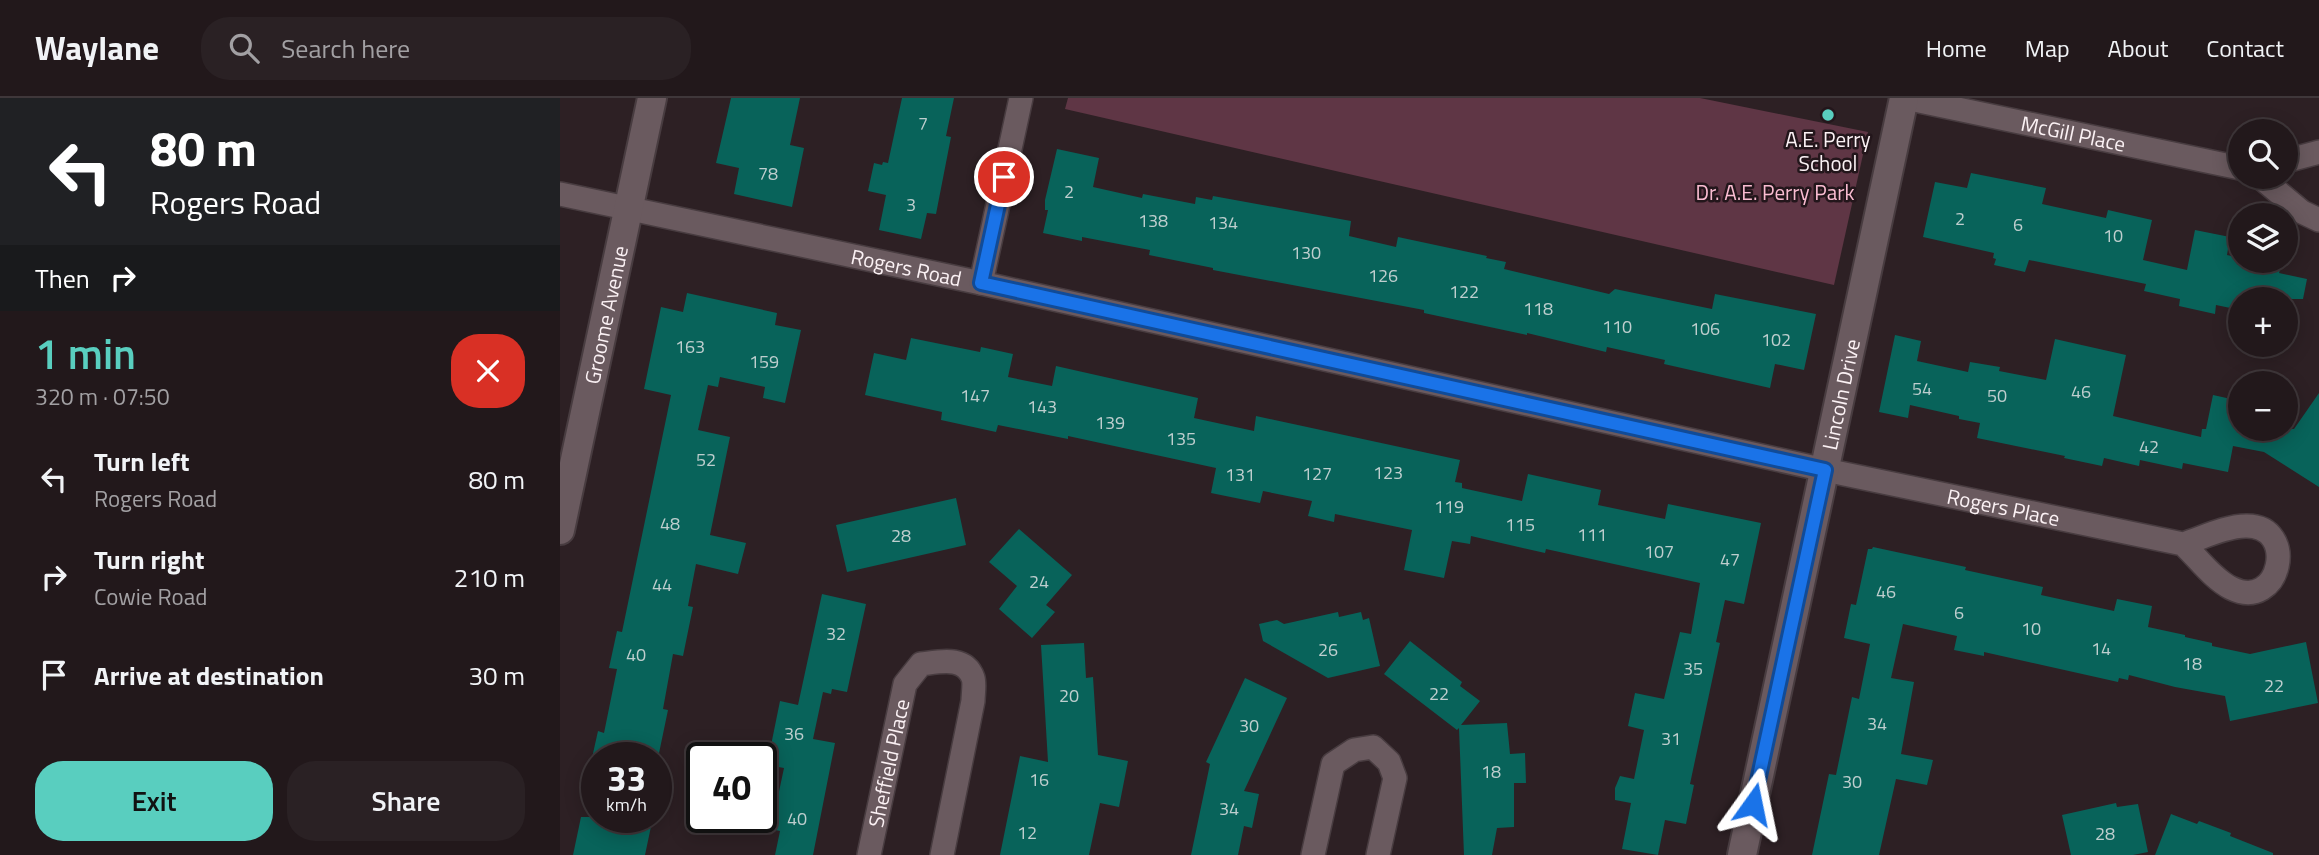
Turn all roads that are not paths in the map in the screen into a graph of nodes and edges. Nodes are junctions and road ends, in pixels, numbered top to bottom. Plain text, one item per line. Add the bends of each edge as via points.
1 (652, 98) edge
2 (1021, 98) edge
3 (1905, 98) edge
4 (2319, 152) edge
5 (2298, 158) edge
6 (2228, 165) edge
7 (2274, 189) edge
8 (560, 194) edge
9 (629, 209) junction
10 (2319, 220) edge
11 (981, 283) junction
12 (1825, 470) junction
13 (560, 530) edge
14 (2183, 544) dead end
15 (869, 855) edge
16 (942, 855) edge
17 (1313, 855) edge
18 (1378, 855) edge
19 (1742, 855) edge

1 - 9 street, Groome Avenue
2 - 11 street
3 - 6 street, McGill Place
3 - 12 street, Lincoln Drive
4 - 5 street
7 - 10 street
8 - 9 street, Rogers Road
9 - 11 street, Rogers Road
9 - 13 street, Groome Avenue
11 - 12 street, Rogers Road
12 - 14 street, Rogers Place
12 - 19 street, Lincoln Drive
15 - 16 street, Sheffield Place via 905,684 921,664 950,660 964,666 973,678 973,701
17 - 18 street via 1333,764 1354,750 1373,747 1389,762 1395,778

